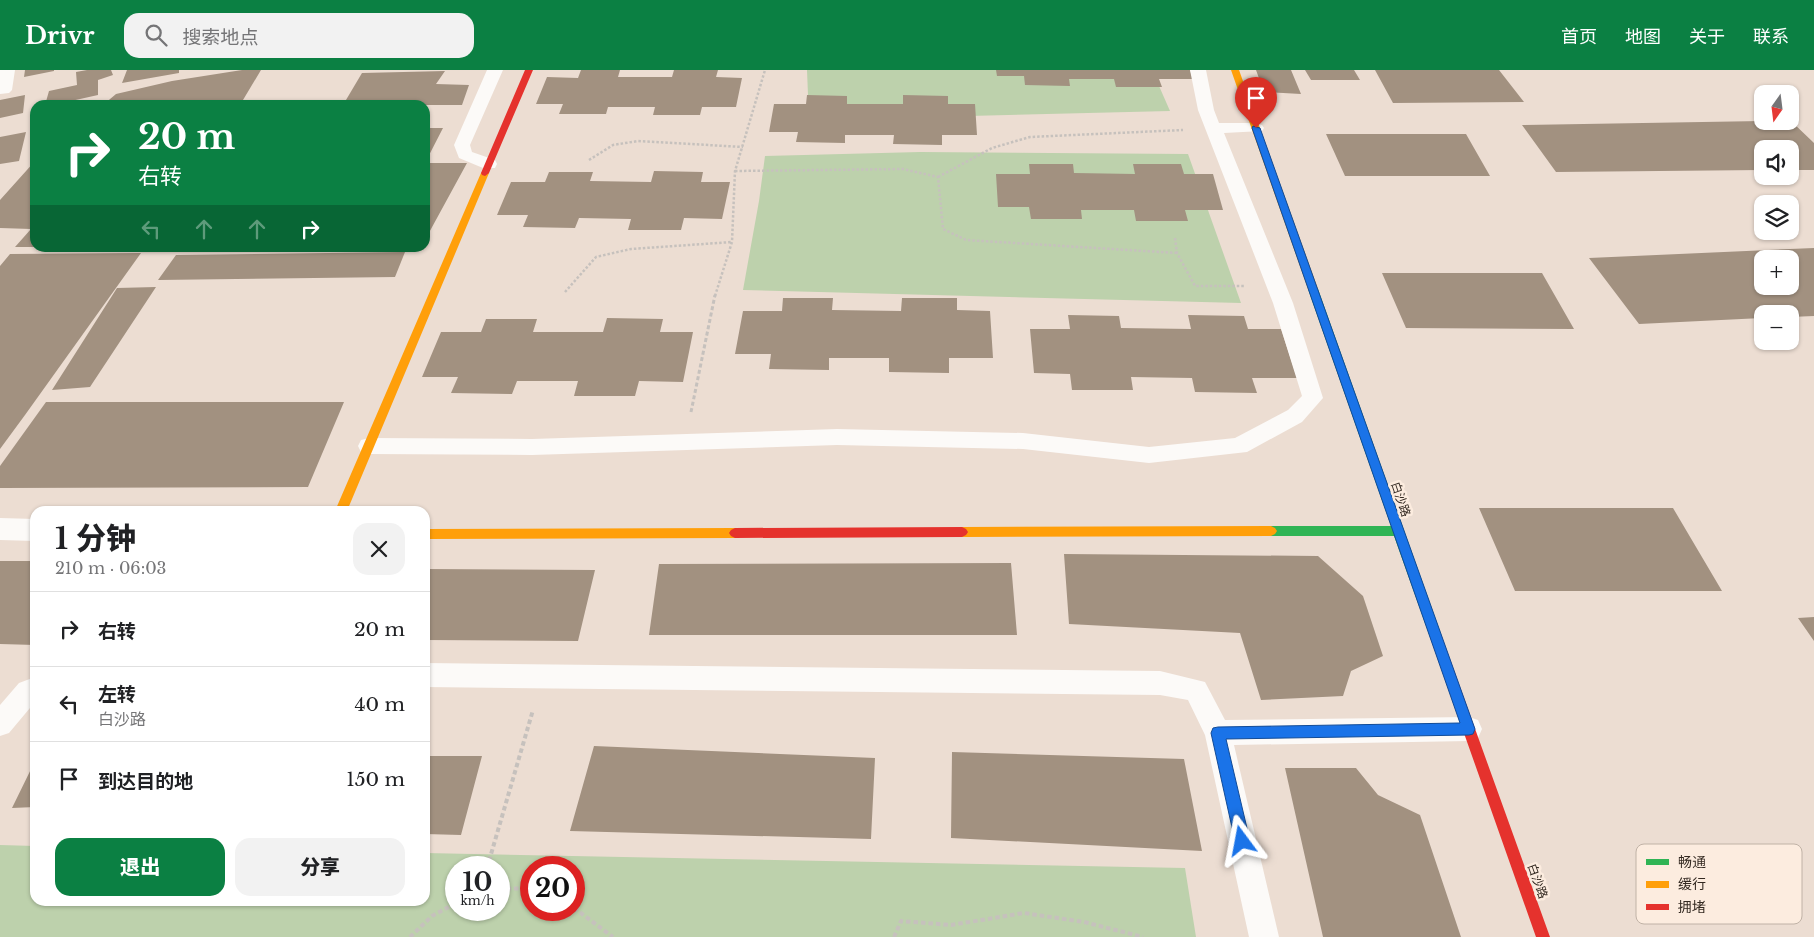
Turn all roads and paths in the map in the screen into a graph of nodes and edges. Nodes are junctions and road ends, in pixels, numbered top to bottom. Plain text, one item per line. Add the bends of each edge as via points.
1 (7, 70) edge
2 (495, 70) edge
3 (529, 70) edge
4 (765, 70) edge
5 (1198, 70) edge
6 (1235, 70) edge
7 (4, 90) dead end
8 (1214, 128) junction
9 (1256, 128) junction
10 (743, 147) junction
11 (589, 160) dead end
12 (489, 164) junction
13 (735, 171) junction
14 (938, 177) junction
15 (1175, 238) dead end
16 (732, 242) junction
17 (1177, 253) junction
18 (1276, 285) junction
19 (566, 292) dead end
20 (685, 442) junction
21 (369, 446) junction
22 (343, 506) edge
23 (0, 529) edge
24 (30, 530) edge
25 (1398, 531) junction
26 (430, 534) edge
27 (430, 675) edge
28 (542, 676) junction
29 (30, 690) edge
30 (0, 724) edge
31 (1469, 729) junction
32 (1218, 733) junction
33 (490, 856) edge
34 (445, 909) edge
35 (585, 916) edge
36 (410, 937) edge
37 (613, 937) edge
38 (894, 937) edge
39 (1143, 937) edge
40 (1264, 937) edge
41 (1543, 937) edge

1 - 7 lane
2 - 12 lane via 462,145 465,155
3 - 12 street
4 - 10 path
5 - 8 lane via 1206,110
6 - 9 street, 白沙路
8 - 9 lane
8 - 14 path via 1030,137 992,148
8 - 18 lane
9 - 25 street, 白沙路
10 - 11 path via 687,146 638,140 612,145
10 - 13 path
12 - 21 street
13 - 14 path via 903,169
13 - 16 path
14 - 17 path via 943,229 966,240
15 - 17 path
16 - 19 path via 631,249 596,257
16 - 20 path via 715,296
17 - 18 path via 1196,286
18 - 20 lane via 1313,398 1295,416 1239,446 1149,455 1023,441 837,437
20 - 21 lane via 532,447
21 - 22 street
23 - 24 street
25 - 26 street
25 - 31 street, 白沙路
27 - 28 lane
28 - 32 lane via 1160,683 1196,690
28 - 33 path
29 - 30 lane
31 - 32 lane
31 - 41 street, 白沙路
32 - 40 lane
34 - 36 path via 432,916
35 - 37 path
38 - 39 path via 900,921 951,925 1024,913 1084,922

